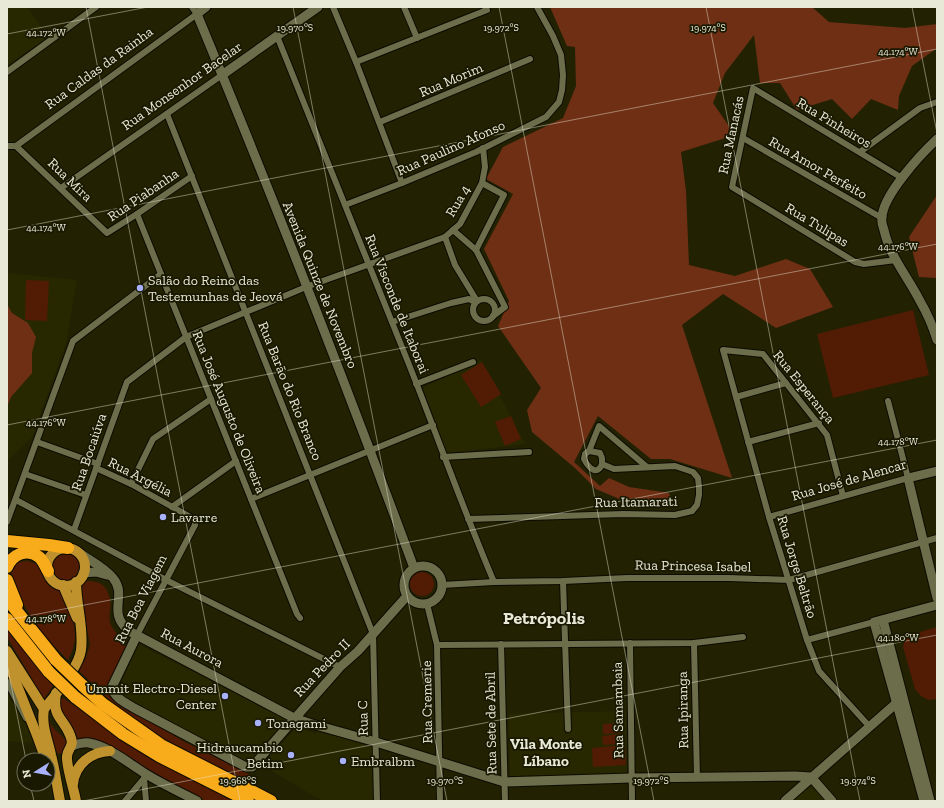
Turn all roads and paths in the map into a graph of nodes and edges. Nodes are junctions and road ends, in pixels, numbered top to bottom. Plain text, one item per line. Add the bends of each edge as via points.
1 (96, 7) edge
2 (206, 7) edge
3 (318, 7) edge
4 (333, 7) edge
5 (404, 7) edge
6 (537, 7) edge
7 (486, 8) edge
8 (194, 10) edge
9 (276, 36) junction
10 (417, 38) junction
11 (530, 59) dead end
12 (356, 62) junction
13 (7, 72) edge
14 (222, 75) junction
15 (753, 88) joint
16 (937, 102) edge
17 (167, 114) junction
18 (380, 122) junction
19 (743, 138) junction
20 (937, 139) edge
21 (7, 146) edge
22 (16, 146) junction
23 (483, 148) junction
24 (860, 152) junction
25 (192, 176) junction
26 (902, 178) junction
27 (402, 183) junction
28 (482, 184) junction
29 (732, 187) joint
30 (61, 188) junction
31 (345, 205) junction
32 (137, 214) junction
33 (882, 218) junction
34 (453, 230) junction
35 (107, 233) joint
36 (446, 237) junction
37 (476, 250) junction
38 (896, 260) junction
39 (368, 264) junction
40 (161, 274) junction
41 (306, 287) junction
42 (476, 302) junction
43 (246, 313) junction
44 (493, 316) junction
45 (392, 322) junction
46 (186, 337) junction
47 (937, 340) edge
48 (723, 350) joint
49 (473, 362) dead end
50 (786, 382) junction
51 (416, 384) junction
52 (736, 397) junction
53 (211, 399) junction
54 (888, 401) dead end
55 (819, 423) junction
56 (433, 425) junction
57 (37, 442) junction
58 (748, 442) junction
59 (370, 451) junction
60 (589, 451) junction
61 (529, 452) dead end
62 (443, 457) junction
63 (236, 460) junction
64 (602, 464) junction
65 (97, 466) junction
66 (647, 467) junction
67 (937, 471) edge
68 (25, 474) junction
69 (311, 475) junction
70 (908, 478) junction
71 (131, 484) junction
72 (86, 495) junction
73 (843, 496) junction
74 (251, 499) junction
75 (16, 500) junction
76 (172, 507) junction
77 (769, 517) junction
78 (194, 518) joint
79 (468, 519) junction
80 (7, 522) edge
81 (74, 530) junction
82 (937, 538) edge
83 (7, 542) edge
84 (923, 542) junction
85 (73, 550) junction
86 (7, 567) edge
87 (414, 568) junction
88 (48, 571) junction
89 (83, 573) junction
90 (113, 577) junction
91 (7, 580) edge
92 (166, 580) junction
93 (789, 580) junction
94 (563, 581) junction
95 (76, 582) junction
96 (494, 582) junction
97 (63, 585) junction
98 (442, 585) junction
99 (407, 596) junction
100 (937, 598) edge
101 (7, 599) edge
102 (427, 604) junction
103 (937, 605) edge
104 (300, 618) dead end
105 (7, 619) edge
106 (878, 621) junction
107 (27, 624) junction
108 (81, 631) junction
109 (373, 634) junction
110 (137, 635) junction
111 (743, 637) dead end
112 (806, 640) junction
113 (630, 643) junction
114 (694, 643) junction
115 (501, 644) junction
116 (565, 644) junction
117 (437, 645) junction
118 (7, 651) edge
119 (7, 660) edge
120 (340, 666) junction
121 (7, 682) edge
122 (113, 692) joint
123 (56, 693) junction
124 (899, 701) junction
125 (44, 709) junction
126 (294, 718) junction
127 (869, 726) junction
128 (568, 729) dead end
129 (38, 738) junction
130 (376, 742) junction
131 (69, 750) junction
132 (110, 751) junction
133 (45, 752) edge
134 (47, 752) edge
135 (56, 758) edge
136 (440, 762) junction
137 (146, 776) junction
138 (697, 777) junction
139 (811, 777) junction
140 (631, 778) junction
141 (504, 782) junction
142 (73, 788) junction
143 (56, 789) edge
144 (59, 801) edge
145 (76, 801) edge
146 (125, 801) edge
147 (146, 801) edge
148 (197, 801) edge
149 (248, 801) edge
150 (271, 801) edge
151 (377, 801) edge
152 (440, 801) edge
153 (505, 801) edge
154 (632, 801) edge
155 (785, 801) edge
156 (832, 801) edge
157 (924, 801) edge
158 (930, 801) edge

1 - 13 street
2 - 8 street, Rua Caldas da Rainha
3 - 9 street, Rua Monsenhor Bacelar
4 - 12 street
5 - 10 street
6 - 23 street, Rua Paulino Afonso via 560,55 563,75 559,102 546,117
7 - 10 street
8 - 14 street, Avenida Quinze de Novembro
8 - 22 street, Rua Caldas da Rainha
9 - 14 street, Rua Monsenhor Bacelar
9 - 31 street, Rua Visconde de Itaborai
10 - 12 street
11 - 18 street, Rua Morim
12 - 18 street
14 - 17 street, Rua Monsenhor Bacelar
14 - 41 street, Avenida Quinze de Novembro
15 - 19 street, Rua Manacás
15 - 24 street, Rua Pinheiros
16 - 24 street via 920,108
17 - 25 street, Rua Barão do Rio Branco
17 - 30 street, Rua Monsenhor Bacelar
18 - 27 street
19 - 29 street, Rua Manacás
19 - 33 street, Rua Amor Perfeito
20 - 26 street
21 - 22 street
22 - 30 street, Rua Mira
23 - 27 street, Rua Paulino Afonso
23 - 28 street, Rua 4 via 485,167
24 - 26 street, Rua Pinheiros
25 - 32 street, Rua Piabanha
25 - 43 street, Rua Barão do Rio Branco
26 - 33 street via 886,202
27 - 31 street, Rua Paulino Afonso
28 - 34 street, Rua 4 via 460,224
28 - 37 street via 504,195
29 - 38 street, Rua Tulipas via 855,262 864,264
30 - 35 street, Rua Mira
31 - 39 street, Rua Visconde de Itaborai
32 - 35 street, Rua Piabanha
32 - 40 street, Rua José Augusto de Oliveira
33 - 38 street via 886,240
34 - 36 street, Rua 4
34 - 37 street
36 - 39 street
36 - 42 street, Rua 4 via 455,265
37 - 44 street via 505,307
38 - 47 street via 920,300
39 - 41 street
39 - 45 street, Rua Visconde de Itaborai
40 - 46 street, Rua José Augusto de Oliveira
40 - 57 street via 73,341
41 - 43 street
41 - 59 street, Avenida Quinze de Novembro
42 - 44 street via 485,298 492,302 495,309
42 - 44 street via 473,309 477,319 484,321
42 - 45 street via 469,299 451,302
43 - 46 street
43 - 69 street, Rua Barão do Rio Branco
45 - 51 street, Rua Visconde de Itaborai
46 - 53 street, Rua José Augusto de Oliveira
46 - 65 street, Rua Bocaiúva via 127,382
48 - 50 street, Rua Esperança via 763,354
48 - 52 street, Rua Jorge Beltrão
49 - 51 street
50 - 52 street
50 - 55 street, Rua Esperança
51 - 56 street, Rua Visconde de Itaborai
52 - 58 street, Rua Jorge Beltrão
53 - 63 street, Rua José Augusto de Oliveira
53 - 71 street via 153,439
54 - 70 street
55 - 58 street
55 - 73 street, Rua Esperança via 827,435
56 - 59 street
56 - 62 street, Rua Visconde de Itaborai
57 - 65 street, Rua Argélia
57 - 68 street
58 - 77 street, Rua Jorge Beltrão
59 - 69 street
59 - 87 street, Avenida Quinze de Novembro
60 - 64 street via 600,453
60 - 64 street, Rua Itamarati via 584,459 590,469 597,470
60 - 66 street via 599,426
61 - 62 street
62 - 79 street, Rua Visconde de Itaborai
63 - 74 street, Rua José Augusto de Oliveira
63 - 76 street
64 - 66 street, Rua Itamarati via 614,469
65 - 71 street, Rua Argélia
65 - 72 street, Rua Bocaiúva
66 - 79 street, Rua Itamarati via 675,466 693,472 698,478 699,495 697,505 692,511 675,515 623,514
67 - 70 street, Rua José de Alencar
68 - 72 street
68 - 75 street
69 - 74 street
69 - 109 street, Rua Barão do Rio Branco
70 - 73 street, Rua José de Alencar
70 - 84 street
71 - 76 street, Rua Argélia
72 - 81 street, Rua Bocaiúva
73 - 77 street, Rua José de Alencar
74 - 104 street, Rua José Augusto de Oliveira
75 - 80 street
75 - 81 street
76 - 78 street, Rua Argélia
77 - 93 street, Rua Jorge Beltrão
78 - 92 street, Rua Boa Viagem via 195,525
79 - 96 street, Rua Visconde de Itaborai
81 - 92 street
82 - 84 street, Rua Princesa Isabel
83 - 85 highway via 49,545
84 - 93 street, Rua Princesa Isabel
84 - 100 street
85 - 88 main road via 57,550 52,554
85 - 89 main road via 84,562
85 - 90 street
86 - 88 highway via 14,557 27,552 40,557
87 - 98 street via 427,566 433,569 441,578
87 - 99 street via 409,572 404,584
88 - 97 main road via 53,580
89 - 90 street via 96,572
89 - 95 main road
90 - 110 street, Rua Aurora via 119,593 118,619 122,625
91 - 107 highway
92 - 110 street, Rua Boa Viagem
92 - 120 street
93 - 94 street, Rua Princesa Isabel via 627,578
93 - 112 street, Rua Jorge Beltrão
94 - 96 street, Rua Princesa Isabel
94 - 116 street
95 - 97 main road
95 - 108 main road
96 - 98 street, Rua Princesa Isabel
97 - 108 main road
98 - 102 street via 438,597
99 - 102 street via 416,603
99 - 109 street, Rua Pedro II
101 - 107 highway
102 - 117 street, Rua Cremerie
103 - 106 street
105 - 149 highway, bridge via 49,672 75,697 123,734
106 - 112 street
106 - 124 street
107 - 150 highway, bridge via 56,660 103,704 160,745
108 - 123 main road via 81,650 77,662
109 - 120 street, Rua Pedro II
109 - 130 street, Rua C
110 - 122 street, Rua Boa Viagem via 112,687
110 - 126 street, Rua Aurora
111 - 114 street
112 - 127 street, Rua Jorge Beltrão via 819,671
113 - 114 street
113 - 116 street
113 - 140 street, Rua Samambaia
114 - 138 street, Rua Ipiranga
115 - 116 street
115 - 117 street
115 - 141 street, Rua Sete de Abril
116 - 128 street
117 - 136 street, Rua Cremerie
118 - 125 main road
119 - 129 main road
120 - 126 street, Rua Pedro II
121 - 129 street
122 - 126 street, Rua Pedro II via 117,698 134,708 246,767 252,767
123 - 125 main road
123 - 131 main road via 56,711 70,734
124 - 127 street
124 - 157 street
124 - 158 street
125 - 134 main road
126 - 130 street, Rua Aurora
127 - 139 street
129 - 133 main road
130 - 136 street, Rua Aurora
130 - 151 street, Rua C
131 - 132 street via 88,742
131 - 135 main road via 60,758
131 - 142 main road
132 - 137 street
132 - 142 main road via 96,753 84,761 76,773
136 - 141 street, Rua Aurora
136 - 152 street, Rua Cremerie
137 - 146 street
137 - 147 street
137 - 148 street
138 - 139 street, Rua Aurora
138 - 140 street, Rua Aurora
139 - 155 street
139 - 156 street
140 - 141 street, Rua Aurora
140 - 154 street, Rua Samambaia
141 - 153 street, Rua Sete de Abril
142 - 145 main road
143 - 144 main road

